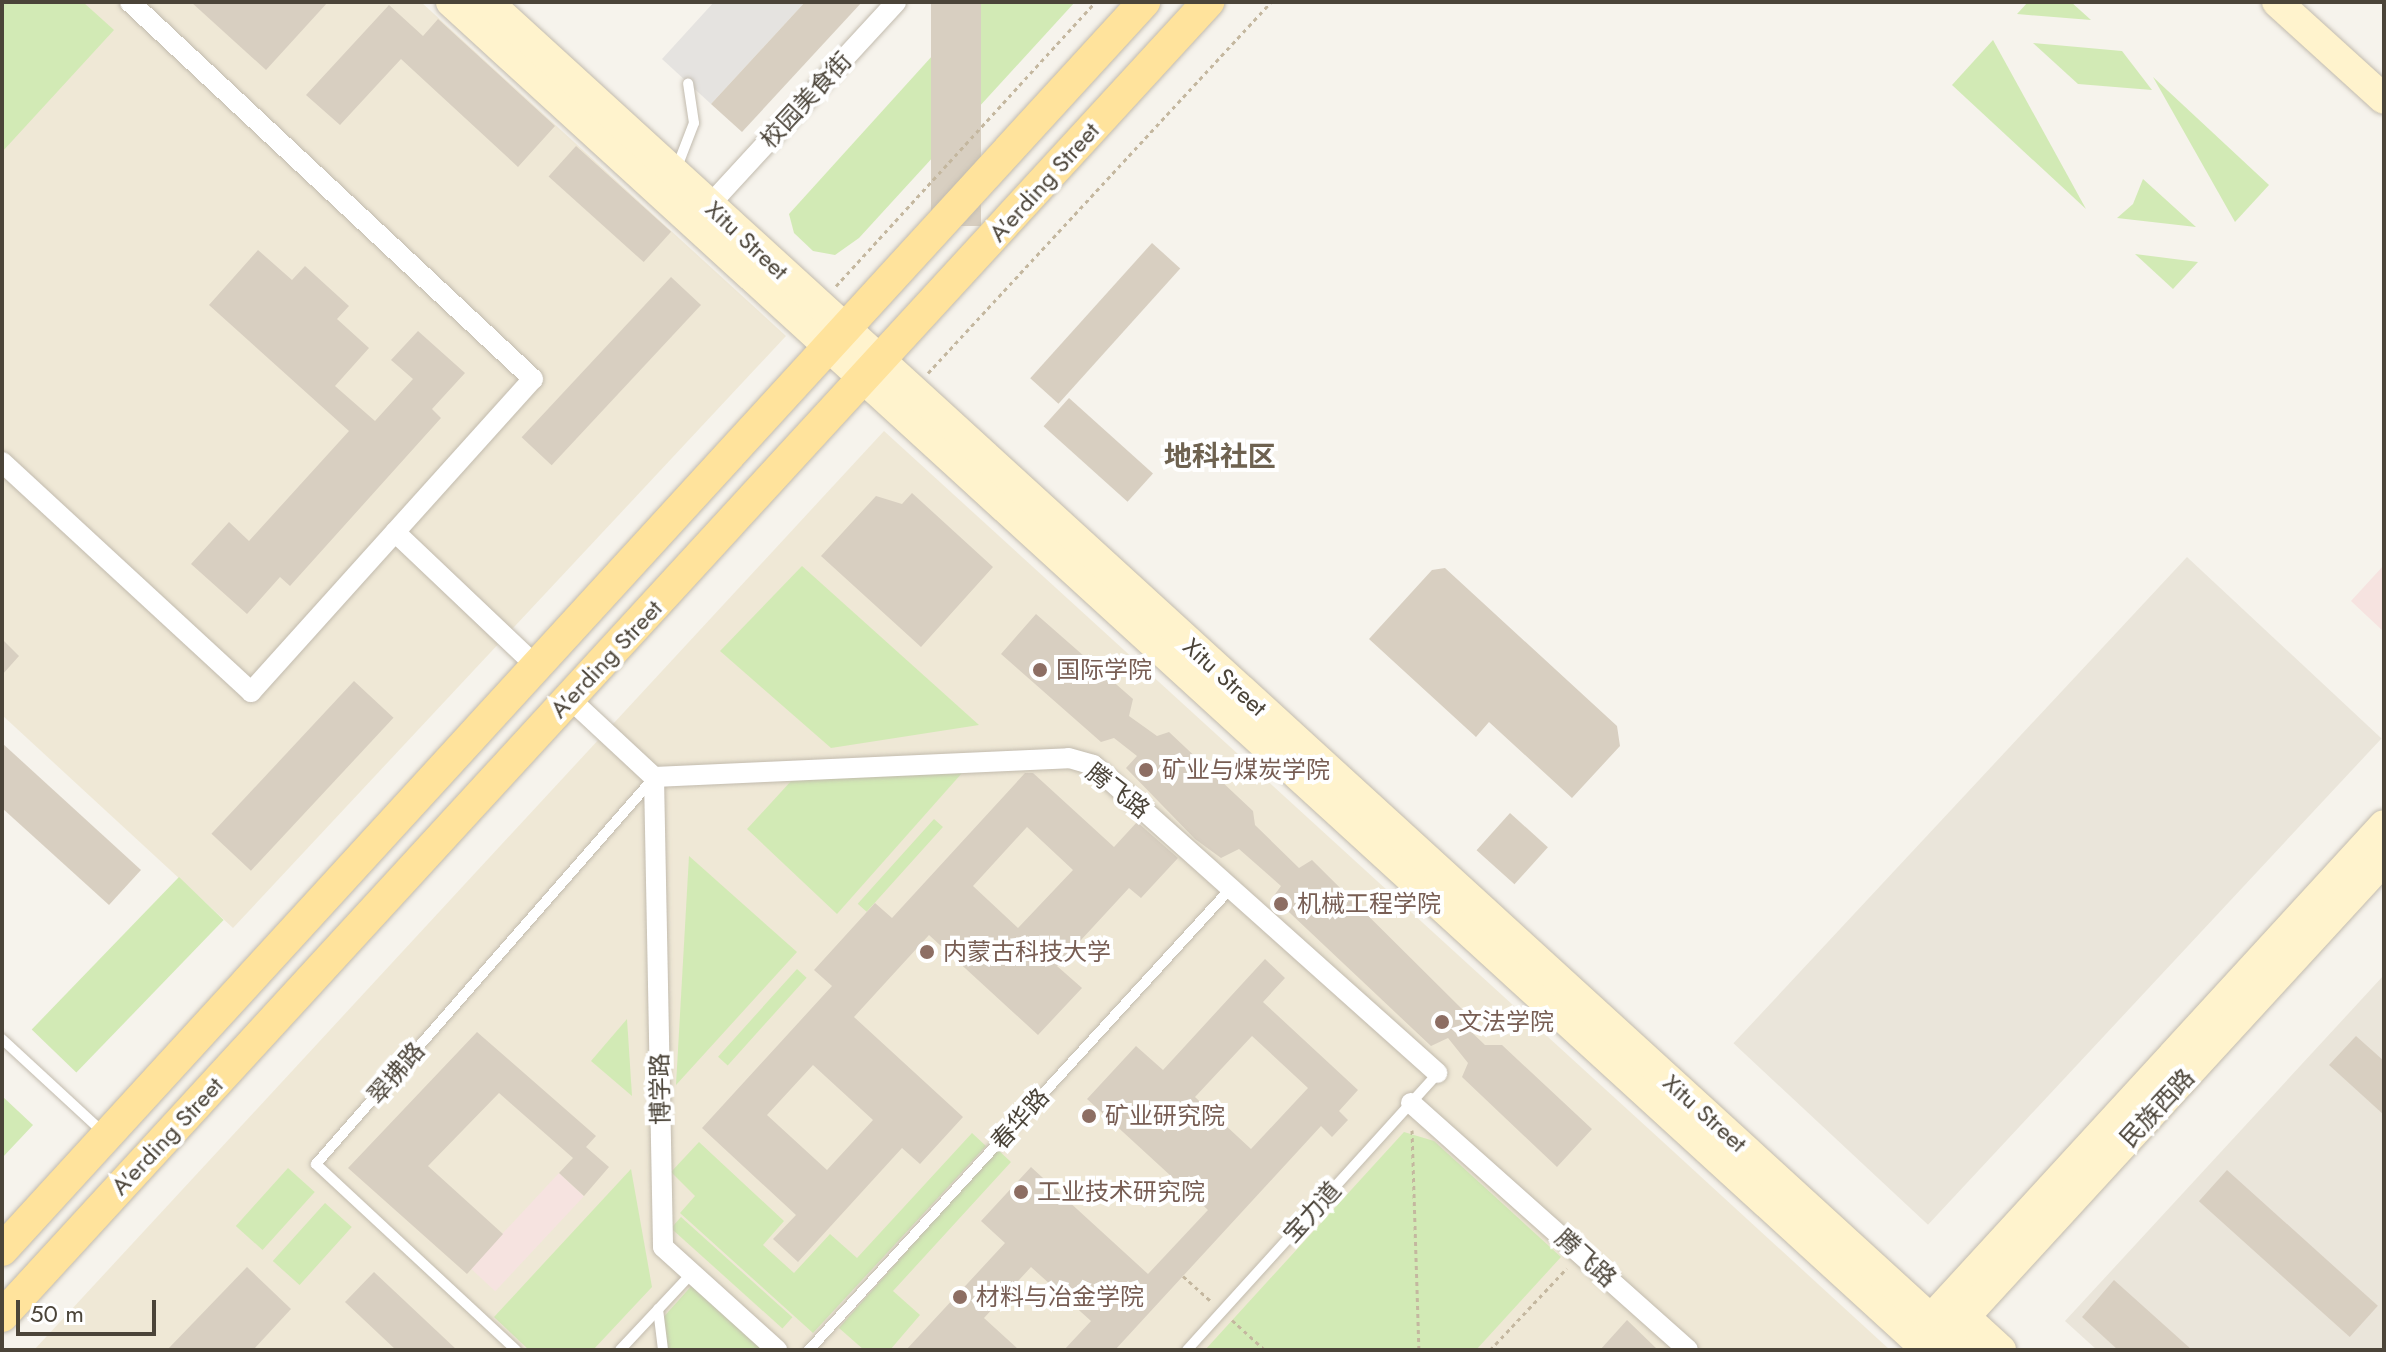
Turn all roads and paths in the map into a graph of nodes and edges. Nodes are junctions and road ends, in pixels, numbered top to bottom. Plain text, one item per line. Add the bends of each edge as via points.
1 (130, 2) edge
2 (451, 2) edge
3 (488, 2) edge
4 (896, 2) edge
5 (1095, 2) edge
6 (1144, 2) edge
7 (1208, 2) edge
8 (1271, 2) edge
9 (2277, 2) edge
10 (688, 83) dead end
11 (2384, 99) edge
12 (674, 172) junction
13 (716, 198) dead end
14 (828, 326) junction
15 (871, 370) junction
16 (911, 391) junction
17 (2, 462) edge
18 (395, 532) junction
19 (534, 664) junction
20 (570, 699) junction
21 (654, 777) junction
22 (2384, 825) edge
23 (2384, 860) edge
24 (1231, 888) junction
25 (2, 1039) edge
26 (1438, 1073) joint
27 (1411, 1103) junction
28 (106, 1135) junction
29 (2, 1250) edge
30 (1581, 1253) junction
31 (692, 1273) junction
32 (658, 1309) junction
33 (2, 1316) edge
34 (1939, 1338) edge
35 (516, 1350) edge
36 (620, 1350) edge
37 (663, 1350) edge
38 (777, 1350) edge
39 (809, 1350) edge
40 (1187, 1350) edge
41 (1419, 1350) edge
42 (1490, 1350) edge
43 (1688, 1350) edge
44 (2001, 1350) edge

1 - 18 street via 533,379
2 - 14 main road, Xitu Street
3 - 12 main road, Xitu Street
4 - 13 street, 校园美食街
5 - 14 path
6 - 14 main road, A'erding Street
7 - 15 main road, A'erding Street
8 - 16 path
9 - 11 main road
10 - 12 lane via 694,123
12 - 14 main road, Xitu Street
14 - 15 main road, Xitu Street
14 - 19 main road, A'erding Street
15 - 16 main road, Xitu Street
15 - 20 main road, A'erding Street
15 - 34 main road, Xitu Street
16 - 34 main road, Xitu Street
17 - 18 street via 251,692
18 - 19 street
19 - 28 main road, A'erding Street
20 - 21 street
20 - 33 main road, A'erding Street
21 - 24 street, 腾飞路 via 1069,758 1093,765
21 - 31 street, 博学路 via 663,1247
21 - 35 lane, 翠拂路 via 316,1164
22 - 34 main road, 民族西路
23 - 34 main road, 民族西路
24 - 26 street, 腾飞路
24 - 39 lane, 春华路
25 - 28 lane
26 - 27 lane, 宝力道
27 - 30 street, 腾飞路
27 - 40 lane, 宝力道
27 - 41 path
28 - 29 main road, A'erding Street
30 - 42 path
30 - 43 street, 腾飞路
31 - 32 lane
31 - 38 street, 博学路
32 - 36 lane
32 - 37 lane
34 - 44 main road

